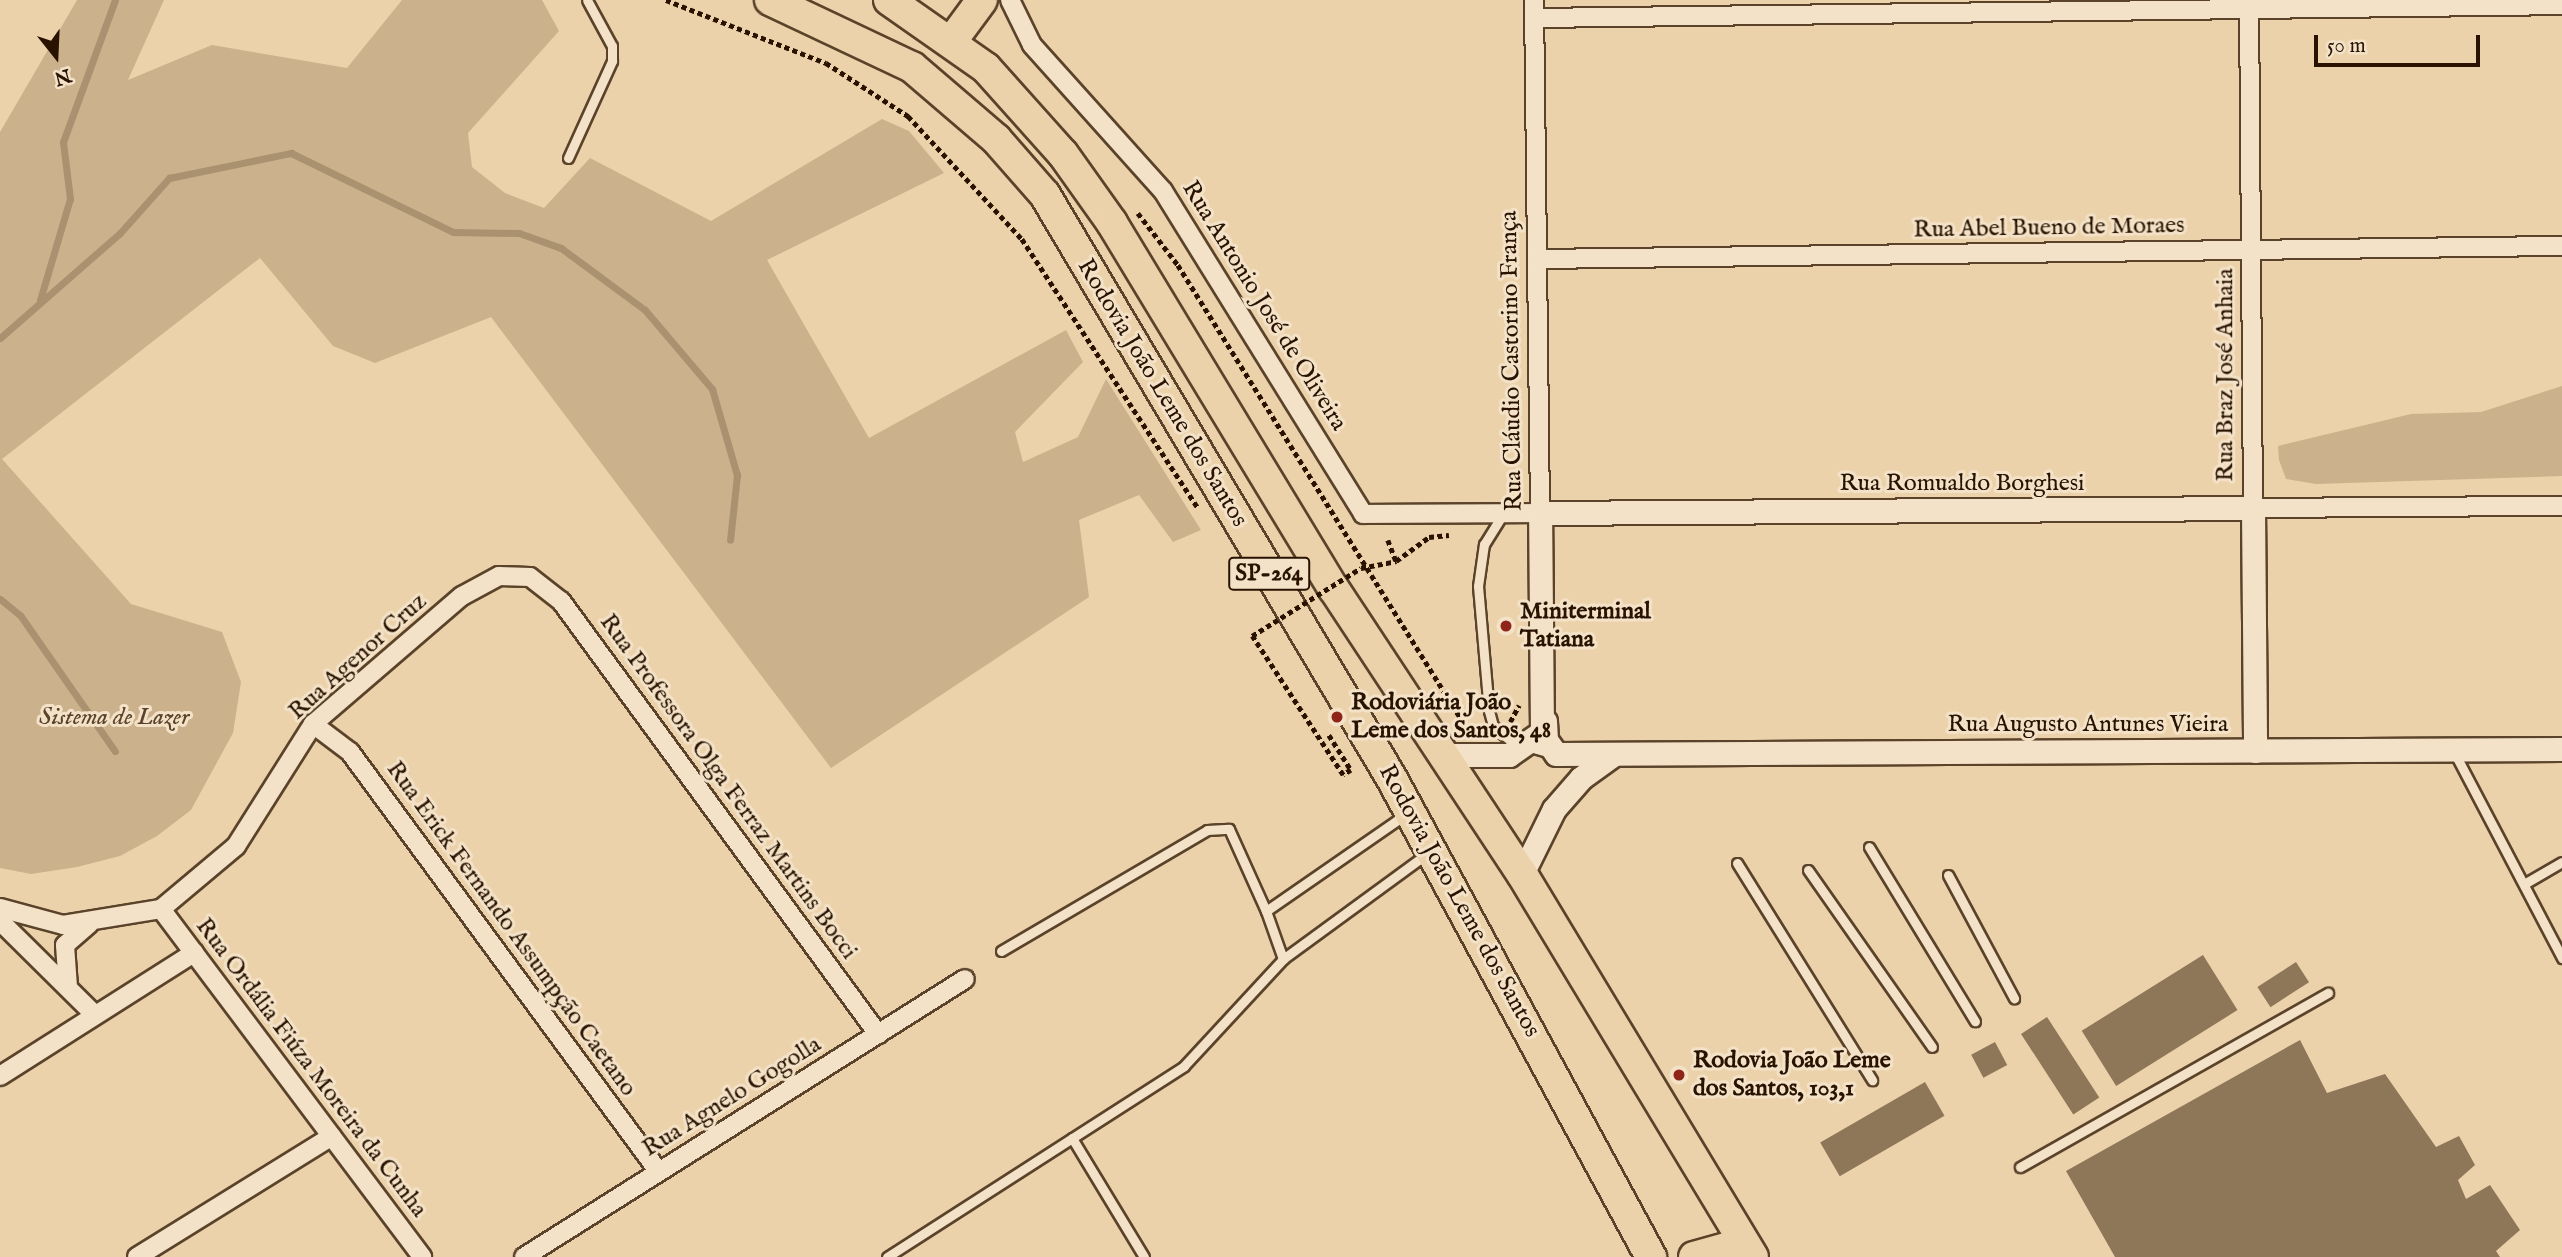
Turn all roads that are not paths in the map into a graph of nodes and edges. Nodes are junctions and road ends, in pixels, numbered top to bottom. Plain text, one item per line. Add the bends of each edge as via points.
1 (587, 0) edge
2 (770, 0) edge
3 (889, 0) edge
4 (982, 0) edge
5 (1010, 0) edge
6 (1534, 0) edge
7 (2249, 5) edge
8 (2562, 5) edge
9 (1534, 18) junction
10 (951, 42) junction
11 (568, 158) dead end
12 (2562, 246) edge
13 (2251, 250) junction
14 (1537, 259) junction
15 (2562, 506) edge
16 (2253, 508) junction
17 (1540, 513) junction
18 (1363, 514) joint
19 (1503, 514) junction
20 (530, 578) joint
21 (1545, 721) junction
22 (313, 724) junction
23 (2453, 749) junction
24 (2562, 749) edge
25 (1517, 751) junction
26 (2255, 751) junction
27 (1556, 754) junction
28 (1448, 755) junction
29 (1614, 755) junction
30 (1410, 811) junction
31 (1869, 848) dead end
32 (1432, 850) junction
33 (2562, 862) edge
34 (1737, 863) dead end
35 (1808, 870) dead end
36 (1522, 874) junction
37 (1948, 876) dead end
38 (2524, 884) junction
39 (0, 908) edge
40 (161, 909) junction
41 (1266, 911) junction
42 (0, 920) edge
43 (89, 924) junction
44 (1001, 951) dead end
45 (194, 953) junction
46 (2562, 958) edge
47 (1283, 959) junction
48 (965, 979) dead end
49 (68, 987) junction
50 (2328, 993) dead end
51 (2014, 998) dead end
52 (95, 1015) junction
53 (1975, 1021) dead end
54 (878, 1034) junction
55 (1932, 1047) dead end
56 (0, 1076) edge
57 (1872, 1080) dead end
58 (331, 1136) junction
59 (1072, 1138) junction
60 (2020, 1167) dead end
61 (659, 1172) junction
62 (137, 1257) edge
63 (422, 1257) edge
64 (524, 1257) edge
65 (887, 1257) edge
66 (1144, 1257) edge
67 (1651, 1257) edge
68 (1694, 1257) edge
69 (1752, 1257) edge

1 - 11 lane via 612,46 612,61
2 - 30 main road, Rodovia João Leme dos Santos / SP-264 via 912,67 996,139 1045,195
3 - 10 main road, Rodovia João Leme dos Santos / SP-264
4 - 10 main road
5 - 18 street, Rua Antonio José de Oliveira via 1032,45 1163,191
6 - 9 street, Rua Cláudio Castorino França
7 - 8 street
7 - 9 street
7 - 13 street, Rua Braz José Anhaia
9 - 14 street, Rua Cláudio Castorino França
10 - 28 main road, Rodovia João Leme dos Santos / SP-264 via 986,68 1063,154 1112,223 1334,589
12 - 13 street, Rua Abel Bueno de Moraes
13 - 14 street, Rua Abel Bueno de Moraes
13 - 16 street, Rua Braz José Anhaia
14 - 17 street, Rua Cláudio Castorino França
15 - 16 street, Rua Romualdo Borghesi
16 - 17 street, Rua Romualdo Borghesi
16 - 26 street, Rua Braz José Anhaia
17 - 19 street, Rua Romualdo Borghesi
17 - 21 street, Rua Cláudio Castorino França
18 - 19 street, Rua Romualdo Borghesi
19 - 25 lane via 1483,544 1478,586 1489,711 1493,726
20 - 22 street, Rua Agenor Cruz via 499,576 462,596
20 - 54 street, Rua Professora Olga Ferraz Martins Bocci via 561,601
21 - 25 street
21 - 27 street, Rua Cláudio Castorino França via 1546,740
22 - 40 street, Rua Agenor Cruz via 236,846
22 - 61 street, Rua Erick Fernando Assumpção Caetano via 350,751
23 - 24 street, Rua Augusto Antunes Vieira
23 - 26 street, Rua Augusto Antunes Vieira
23 - 38 lane
25 - 27 lane
25 - 28 street
26 - 29 street, Rua Augusto Antunes Vieira
27 - 29 street, Rua Augusto Antunes Vieira
28 - 36 main road, Rodovia João Leme dos Santos / SP-264
29 - 36 street via 1581,778 1554,809
30 - 32 main road, Rodovia João Leme dos Santos / SP-264
30 - 41 lane
31 - 53 lane
32 - 47 lane
32 - 67 main road, Rodovia João Leme dos Santos / SP-264
33 - 38 lane
34 - 57 lane
35 - 55 lane
36 - 69 main road, Rodovia João Leme dos Santos / SP-264
37 - 51 lane
38 - 46 lane
39 - 43 street, Rua Agenor Cruz via 40,923
40 - 43 street, Rua Agenor Cruz
40 - 45 street, Rua Ordália Fiúza Moreira da Cunha
41 - 44 lane via 1228,829 1221,827
41 - 47 lane
42 - 49 street
43 - 49 street via 65,946
45 - 52 street
45 - 58 street, Rua Ordália Fiúza Moreira da Cunha
47 - 59 lane via 1184,1066
48 - 54 street, Rua Agnelo Gogolla
49 - 52 street
50 - 60 lane
52 - 56 street
54 - 61 street, Rua Agnelo Gogolla
58 - 62 street
58 - 63 street, Rua Ordália Fiúza Moreira da Cunha
59 - 65 lane
59 - 66 lane
61 - 64 street, Rua Agnelo Gogolla
68 - 69 main road via 1714,1246 1733,1246

